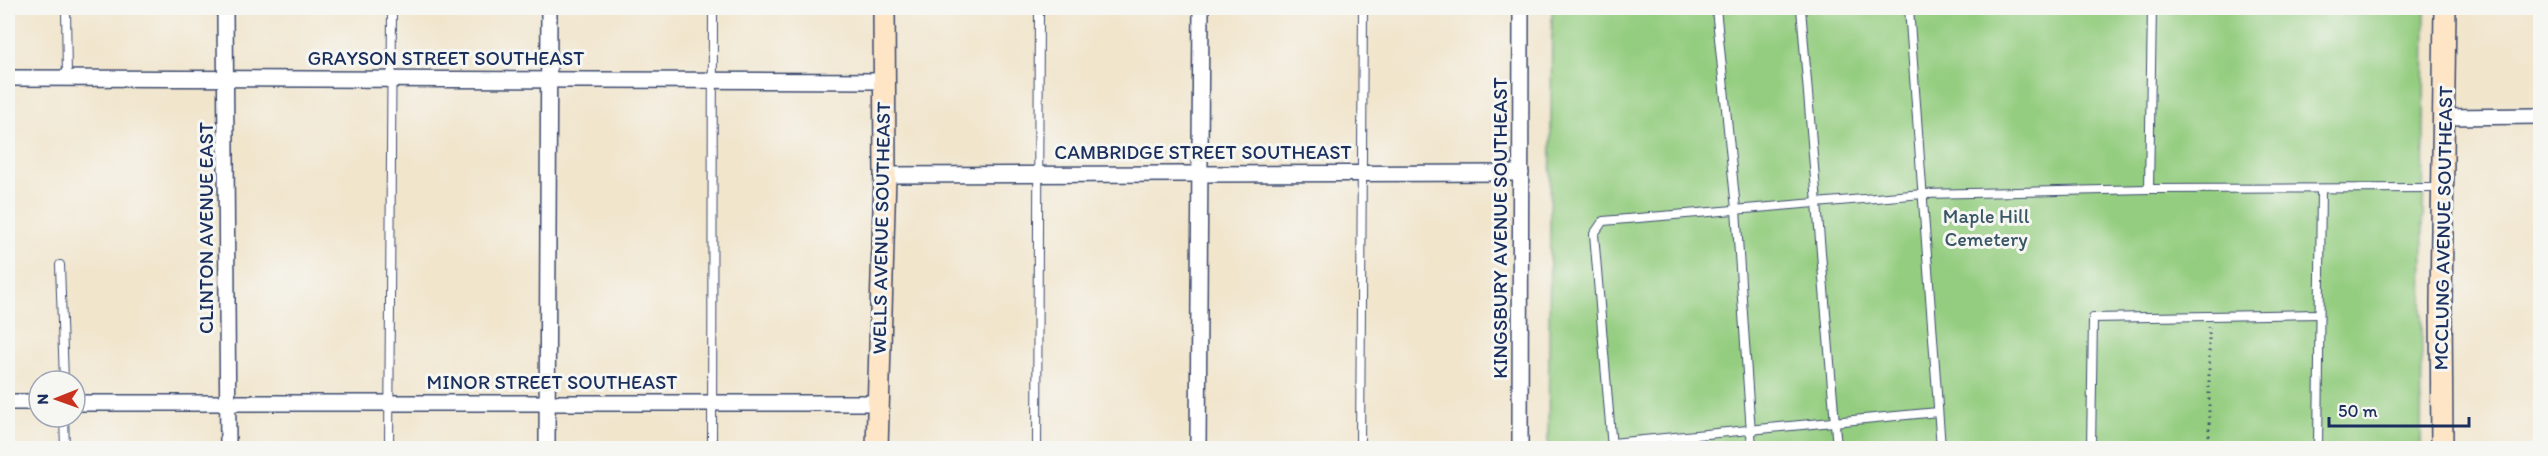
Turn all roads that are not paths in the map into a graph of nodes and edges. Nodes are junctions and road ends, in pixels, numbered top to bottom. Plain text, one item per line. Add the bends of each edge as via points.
1 (66, 8) edge
2 (225, 8) edge
3 (393, 8) edge
4 (549, 8) edge
5 (713, 8) edge
6 (884, 8) edge
7 (1040, 8) edge
8 (1201, 8) edge
9 (1363, 8) edge
10 (1521, 8) edge
11 (1716, 8) edge
12 (1801, 8) edge
13 (1909, 8) edge
14 (2152, 8) edge
15 (2445, 8) edge
16 (8, 78) edge
17 (67, 78) junction
18 (548, 78) junction
19 (392, 79) junction
20 (226, 80) junction
21 (713, 80) junction
22 (884, 81) junction
23 (2541, 116) edge
24 (2444, 117) junction
25 (1199, 173) junction
26 (1362, 173) junction
27 (1521, 173) junction
28 (1039, 174) junction
29 (885, 175) junction
30 (2443, 188) junction
31 (2149, 189) junction
32 (2321, 189) junction
33 (1923, 194) junction
34 (1818, 202) junction
35 (1736, 209) junction
36 (60, 265) dead end
37 (2319, 314) junction
38 (64, 369) edge
39 (8, 402) edge
40 (27, 402) edge
41 (87, 402) edge
42 (712, 402) junction
43 (547, 403) junction
44 (878, 403) junction
45 (228, 404) junction
46 (390, 404) junction
47 (1938, 412) junction
48 (1834, 422) junction
49 (64, 429) edge
50 (1751, 429) junction
51 (1612, 446) edge
52 (65, 448) edge
53 (228, 448) edge
54 (389, 448) edge
55 (547, 448) edge
56 (712, 448) edge
57 (877, 448) edge
58 (1037, 448) edge
59 (1198, 448) edge
60 (1360, 448) edge
61 (1520, 448) edge
62 (1752, 448) edge
63 (1837, 448) edge
64 (1941, 448) edge
65 (2091, 448) edge
66 (2318, 448) edge
67 (2442, 448) edge

1 - 17 lane
2 - 20 street, CLINTON AVENUE EAST
3 - 19 lane
4 - 18 street
5 - 21 lane
6 - 22 street, WELLS AVENUE SOUTHEAST
7 - 28 lane
8 - 25 street
9 - 26 lane
10 - 27 street, KINGSBURY AVENUE SOUTHEAST
11 - 35 lane
12 - 34 lane
13 - 33 lane
14 - 31 lane
15 - 24 street, MCCLUNG AVENUE SOUTHEAST
16 - 17 street, GRAYSON STREET SOUTHEAST
17 - 20 street, GRAYSON STREET SOUTHEAST
18 - 19 street, GRAYSON STREET SOUTHEAST
18 - 21 street, GRAYSON STREET SOUTHEAST
18 - 43 street
19 - 20 street, GRAYSON STREET SOUTHEAST
19 - 46 lane
20 - 45 street, CLINTON AVENUE EAST
21 - 22 street, GRAYSON STREET SOUTHEAST
21 - 42 lane
22 - 29 street, WELLS AVENUE SOUTHEAST
23 - 24 street
24 - 30 street, MCCLUNG AVENUE SOUTHEAST
25 - 26 street, CAMBRIDGE STREET SOUTHEAST
25 - 28 street, CAMBRIDGE STREET SOUTHEAST
25 - 59 street
26 - 27 street, CAMBRIDGE STREET SOUTHEAST
26 - 60 lane
27 - 61 street, KINGSBURY AVENUE SOUTHEAST
28 - 29 street, CAMBRIDGE STREET SOUTHEAST
28 - 58 lane
29 - 44 street, WELLS AVENUE SOUTHEAST
30 - 32 lane
30 - 67 street, MCCLUNG AVENUE SOUTHEAST
31 - 32 lane
31 - 33 lane
32 - 37 lane
33 - 34 lane
33 - 47 lane
34 - 35 lane
34 - 48 lane
35 - 50 lane
35 - 51 lane via 1603,221 1594,234
36 - 38 lane
37 - 65 lane via 2093,318
37 - 66 lane
39 - 40 street
41 - 45 street, MINOR STREET SOUTHEAST
42 - 43 street, MINOR STREET SOUTHEAST
42 - 44 street, MINOR STREET SOUTHEAST
42 - 56 lane
43 - 46 street, MINOR STREET SOUTHEAST
43 - 55 street
44 - 57 street, WELLS AVENUE SOUTHEAST
45 - 46 street, MINOR STREET SOUTHEAST
45 - 53 street, CLINTON AVENUE EAST
46 - 54 lane
47 - 48 lane
47 - 64 lane
48 - 50 lane
48 - 63 lane
49 - 52 lane
50 - 51 lane
50 - 62 lane

